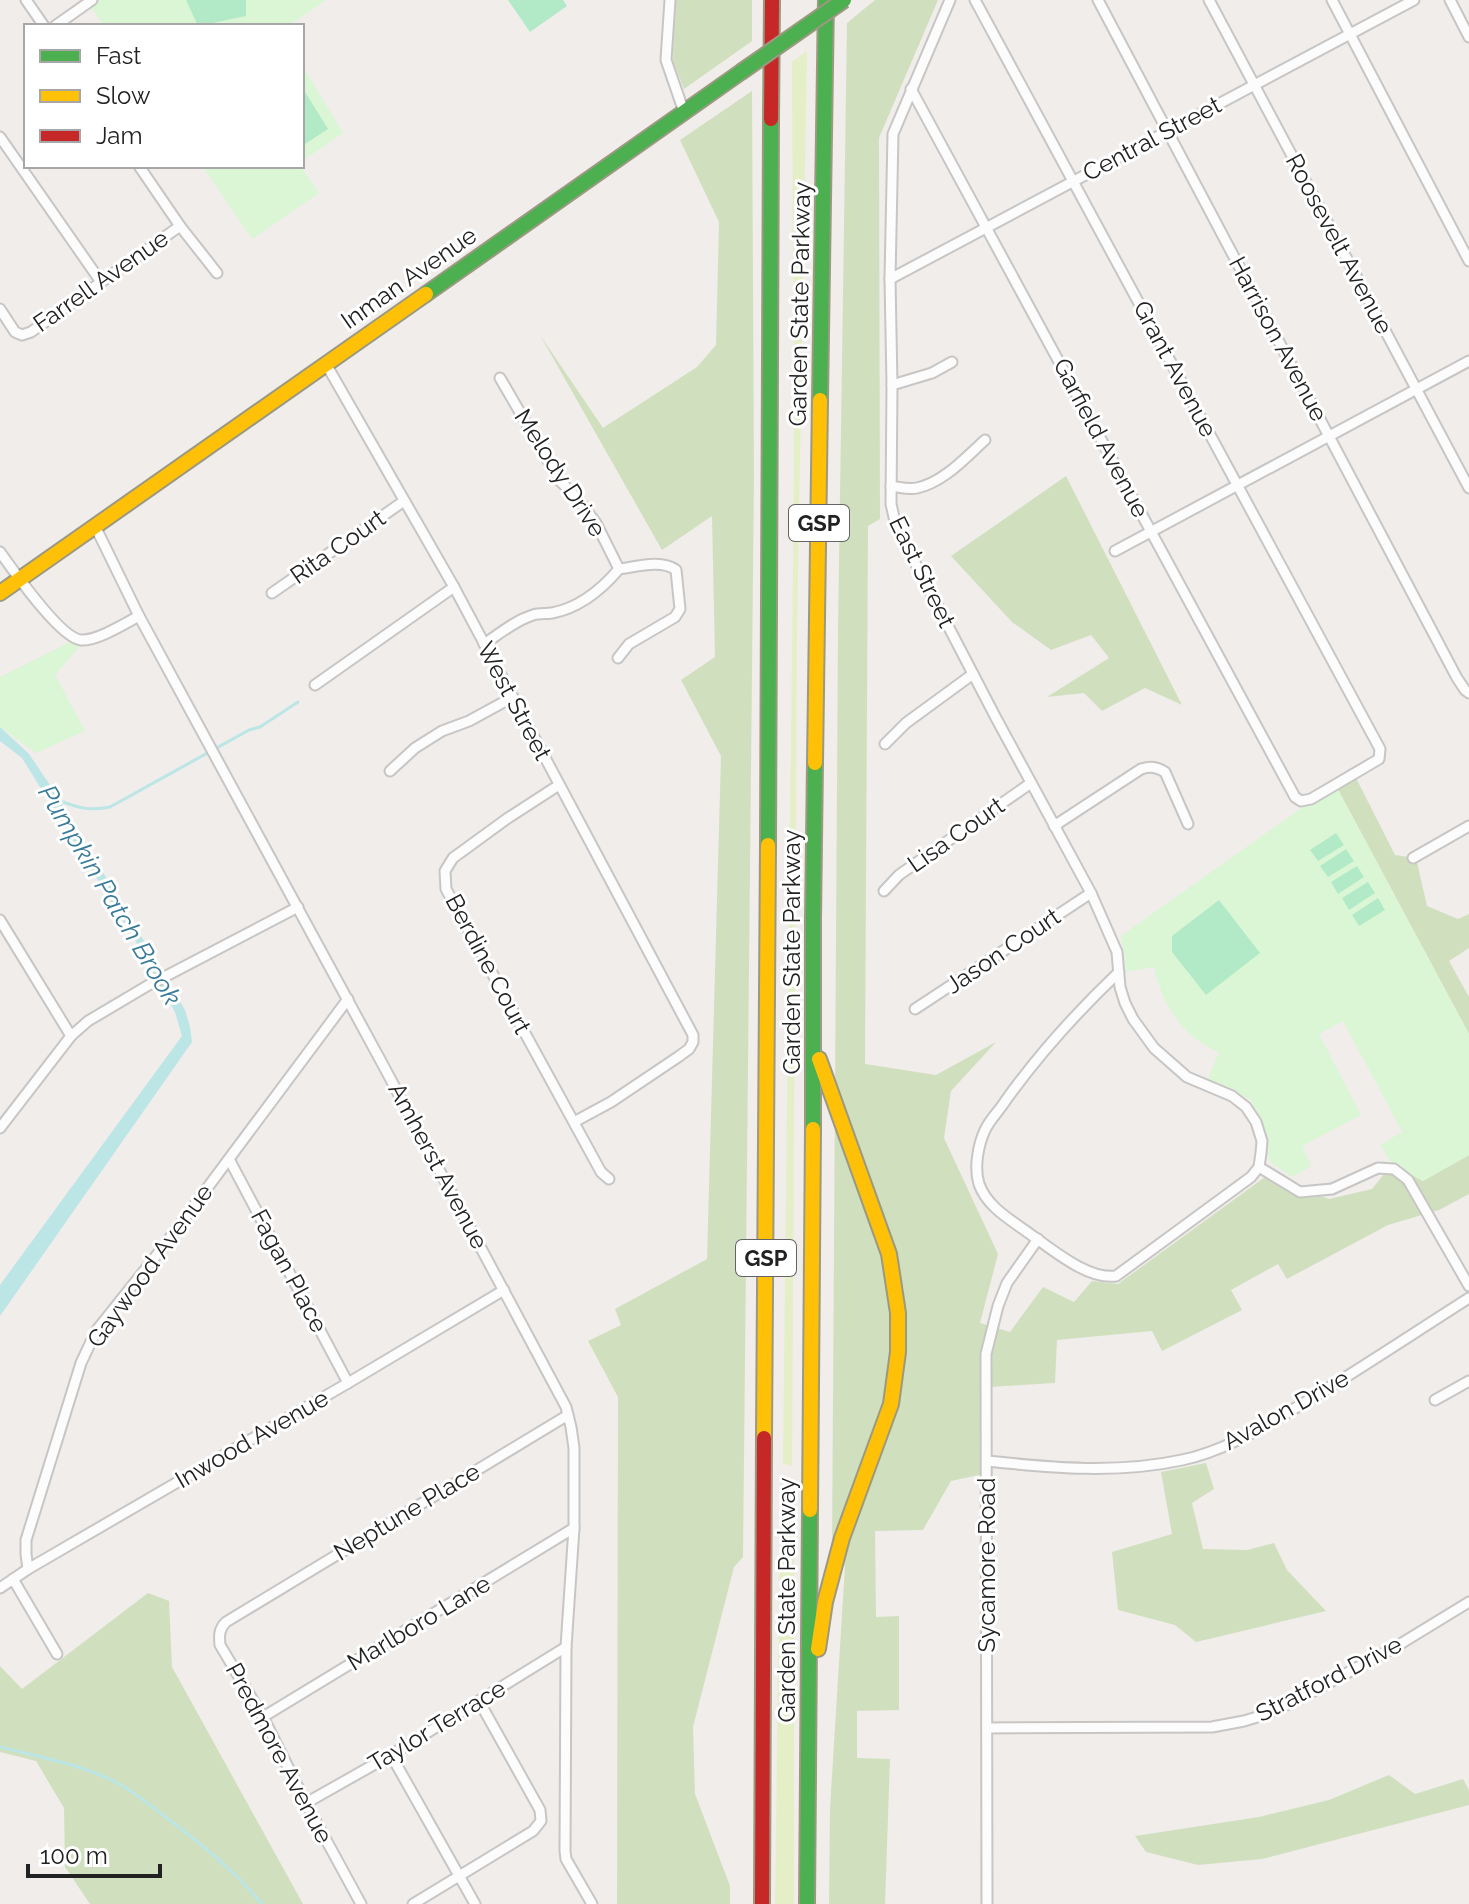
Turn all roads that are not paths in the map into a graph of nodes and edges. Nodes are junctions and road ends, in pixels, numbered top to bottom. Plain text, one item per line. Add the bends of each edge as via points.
1 (26, 0) edge
2 (92, 0) edge
3 (670, 0) edge
4 (772, 0) edge
5 (826, 0) edge
6 (844, 0) edge
7 (950, 0) edge
8 (975, 0) edge
9 (1098, 0) edge
10 (1209, 0) edge
11 (1332, 0) edge
12 (1414, 0) edge
13 (1450, 0) edge
14 (43, 24) edge
15 (58, 24) edge
16 (1349, 34) junction
17 (1469, 37) edge
18 (1254, 85) junction
19 (911, 89) junction
20 (684, 112) junction
21 (1168, 131) junction
22 (0, 137) edge
23 (140, 168) edge
24 (1074, 181) junction
25 (180, 226) junction
26 (986, 227) junction
27 (1469, 261) edge
28 (217, 273) dead end
29 (890, 279) junction
30 (101, 282) junction
31 (0, 309) edge
32 (1469, 361) edge
33 (952, 362) dead end
34 (326, 364) junction
35 (500, 378) dead end
36 (892, 385) junction
37 (1416, 389) junction
38 (1329, 436) junction
39 (985, 440) dead end
40 (1237, 485) junction
41 (891, 486) junction
42 (1469, 488) edge
43 (404, 501) junction
44 (95, 526) junction
45 (1151, 531) junction
46 (1115, 551) dead end
47 (0, 552) edge
48 (619, 569) junction
49 (19, 579) junction
50 (454, 587) junction
51 (0, 593) edge
52 (272, 593) dead end
53 (139, 616) junction
54 (484, 644) junction
55 (618, 658) dead end
56 (973, 674) junction
57 (315, 685) dead end
58 (1469, 693) edge
59 (513, 697) junction
60 (885, 744) dead end
61 (390, 771) dead end
62 (1031, 783) junction
63 (559, 785) junction
64 (1289, 788) joint
65 (1188, 824) dead end
66 (1054, 826) junction
67 (1469, 826) edge
68 (1413, 858) dead end
69 (884, 891) dead end
70 (1091, 893) junction
71 (298, 907) junction
72 (0, 920) edge
73 (1119, 972) junction
74 (348, 999) junction
75 (915, 1009) dead end
76 (71, 1036) junction
77 (814, 1046) junction
78 (574, 1122) junction
79 (0, 1128) edge
80 (229, 1159) junction
81 (1259, 1167) junction
82 (609, 1179) dead end
83 (1038, 1239) junction
84 (1469, 1286) edge
85 (504, 1290) junction
86 (1469, 1298) edge
87 (1469, 1381) edge
88 (348, 1383) junction
89 (1435, 1400) dead end
90 (568, 1415) junction
91 (987, 1461) junction
92 (574, 1528) junction
93 (28, 1569) junction
94 (13, 1579) junction
95 (0, 1588) edge
96 (1469, 1602) edge
97 (246, 1610) joint
98 (566, 1647) junction
99 (57, 1654) dead end
100 (479, 1701) junction
101 (263, 1717) junction
102 (808, 1719) junction
103 (987, 1728) junction
104 (391, 1755) junction
105 (306, 1803) junction
106 (459, 1876) junction
107 (361, 1904) edge
108 (413, 1904) edge
109 (475, 1904) edge
110 (592, 1904) edge
111 (762, 1904) edge
112 (807, 1904) edge
113 (987, 1904) edge

1 - 14 street
2 - 15 street
3 - 20 street via 666,60
4 - 111 main road, Garden State Parkway / GSP
5 - 77 main road, Garden State Parkway / GSP
6 - 20 main road, Inman Avenue, bridge
7 - 19 street, East Street
8 - 24 street, Grant Avenue
9 - 21 street, Harrison Avenue
10 - 18 street, Roosevelt Avenue
11 - 16 street
12 - 16 street, Central Street
13 - 17 street
16 - 18 street, Central Street
16 - 27 street
18 - 21 street, Central Street
18 - 37 street, Roosevelt Avenue
19 - 26 street, Garfield Avenue
19 - 29 street, East Street via 893,134
20 - 34 main road, Inman Avenue
21 - 24 street, Central Street
21 - 38 street, Harrison Avenue
22 - 30 street
23 - 25 street
24 - 26 street, Central Street
24 - 40 street, Grant Avenue
25 - 28 street
25 - 30 street, Farrell Avenue
26 - 29 street, Central Street
26 - 45 street, Garfield Avenue
29 - 36 street, East Street
30 - 31 street, Farrell Avenue via 22,335
32 - 37 street
33 - 36 street
34 - 43 street, West Street
34 - 44 main road, Inman Avenue
35 - 48 street, Melody Drive via 559,480 596,523
36 - 41 street, East Street
37 - 38 street
37 - 42 street, Roosevelt Avenue
38 - 40 street
38 - 58 street, Harrison Avenue
39 - 41 street via 928,483 907,489
40 - 45 street
40 - 64 street, Grant Avenue via 1381,754 1305,801 1297,800
41 - 56 street, East Street via 896,526
43 - 50 street, West Street
43 - 52 street, Rita Court
44 - 49 main road, Inman Avenue
44 - 53 street, Amherst Avenue
45 - 46 street
45 - 64 street, Garfield Avenue
47 - 49 street
48 - 54 street via 583,601 533,615
48 - 55 street via 671,566 678,578 680,609 629,644
49 - 51 main road, Inman Avenue
49 - 53 street via 76,639 97,637
50 - 54 street, West Street
50 - 57 street
53 - 71 street, Amherst Avenue
54 - 59 street, West Street
56 - 60 street
56 - 62 street, East Street
59 - 61 street via 442,731
59 - 63 street, West Street
62 - 66 street, East Street
62 - 69 street, Lisa Court via 899,875
63 - 78 street, Berdine Court via 453,858 444,880
63 - 78 street, West Street via 690,1027 693,1042 640,1083
65 - 66 street via 1165,772 1149,767
66 - 70 street, East Street
67 - 68 street
70 - 73 street, East Street via 1117,952
70 - 75 street, Jason Court
71 - 74 street, Amherst Avenue
71 - 76 street via 147,986
72 - 76 street
73 - 81 street, East Street via 1125,1003 1154,1048 1187,1077 1246,1107 1262,1141
73 - 83 street via 1025,1074 985,1129 977,1163 979,1183 989,1203
74 - 80 street, Gaywood Avenue
74 - 85 street, Amherst Avenue
76 - 79 street
77 - 102 main road, Garden State Parkway / GSP
77 - 102 main road via 889,1254 898,1352 891,1404 842,1538 825,1602
78 - 82 street, Berdine Court
80 - 88 street, Fagan Place
80 - 93 street, Gaywood Avenue via 89,1344 26,1540
81 - 83 street via 1116,1276 1090,1273
81 - 84 street via 1300,1192 1332,1189 1378,1168 1394,1169 1408,1180
83 - 91 street, Sycamore Road via 1007,1283 986,1354
85 - 88 street, Inwood Avenue
85 - 90 street, Amherst Avenue
86 - 91 street, Avalon Drive via 1293,1409 1186,1460 1108,1470
87 - 89 street
88 - 93 street, Inwood Avenue
90 - 92 street, Amherst Avenue via 574,1448
90 - 97 street, Neptune Place
91 - 103 street, Sycamore Road
92 - 98 street, Amherst Avenue
92 - 101 street, Marlboro Lane
93 - 94 street, Inwood Avenue
94 - 95 street, Inwood Avenue
94 - 99 street
96 - 103 street, Stratford Drive via 1336,1680 1244,1721 1212,1727
97 - 101 street, Predmore Avenue via 221,1627 220,1645
98 - 100 street, Taylor Terrace
98 - 110 street, Amherst Avenue via 566,1859
100 - 104 street, Taylor Terrace
100 - 106 street via 540,1810 541,1821
101 - 105 street, Predmore Avenue
102 - 112 main road, Garden State Parkway / GSP
103 - 113 street, Sycamore Road
104 - 105 street, Taylor Terrace
104 - 106 street
105 - 107 street, Predmore Avenue
106 - 108 street
106 - 109 street

